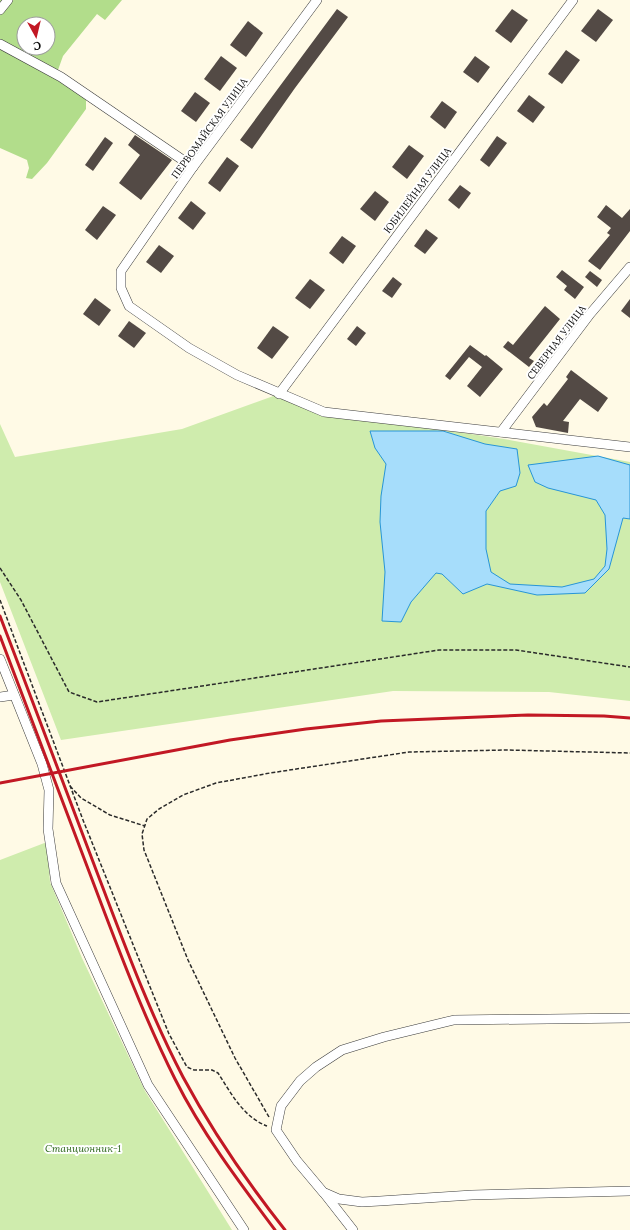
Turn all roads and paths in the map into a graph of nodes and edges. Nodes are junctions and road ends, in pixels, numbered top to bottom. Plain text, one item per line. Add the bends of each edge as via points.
1 (8, 0) edge
2 (318, 0) edge
3 (573, 0) edge
4 (0, 10) edge
5 (0, 44) edge
6 (193, 167) junction
7 (630, 267) edge
8 (279, 394) junction
9 (501, 432) junction
10 (630, 447) edge
11 (0, 568) edge
12 (0, 600) edge
13 (0, 659) edge
14 (630, 667) edge
15 (14, 695) junction
16 (0, 697) edge
17 (630, 753) edge
18 (69, 785) junction
19 (145, 826) junction
20 (630, 1018) edge
21 (269, 1117) dead end
22 (276, 1130) junction
23 (630, 1191) edge
24 (323, 1192) junction
25 (244, 1230) edge
26 (353, 1230) edge

1 - 4 street
2 - 6 street, ПЕРВОМАЙСКАЯ УЛИЦА
3 - 8 street, ЮБИЛЕЙНАЯ УЛИЦА
5 - 6 street via 61,77
6 - 8 street, ПЕРВОМАЙСКАЯ УЛИЦА via 121,271 121,288 129,306 189,348 237,375
7 - 9 street, СЕВЕРНАЯ УЛИЦА via 590,314
8 - 9 street via 324,412
9 - 10 street
11 - 14 path via 69,692 96,702 439,650 516,650
12 - 18 path
13 - 15 street
15 - 16 street
15 - 25 street via 42,764 49,790 48,829 56,883 148,1085
17 - 19 path via 507,750 402,753 216,783 184,795 158,809 147,819
18 - 19 path via 81,798 110,815
18 - 22 path via 169,1034 187,1067 218,1073 240,1106 258,1123
19 - 21 path via 142,834 144,850 188,960 235,1058
20 - 22 street via 454,1020 342,1050 300,1081 281,1106
22 - 24 street
23 - 24 street via 472,1195 362,1202 339,1199
24 - 26 street

